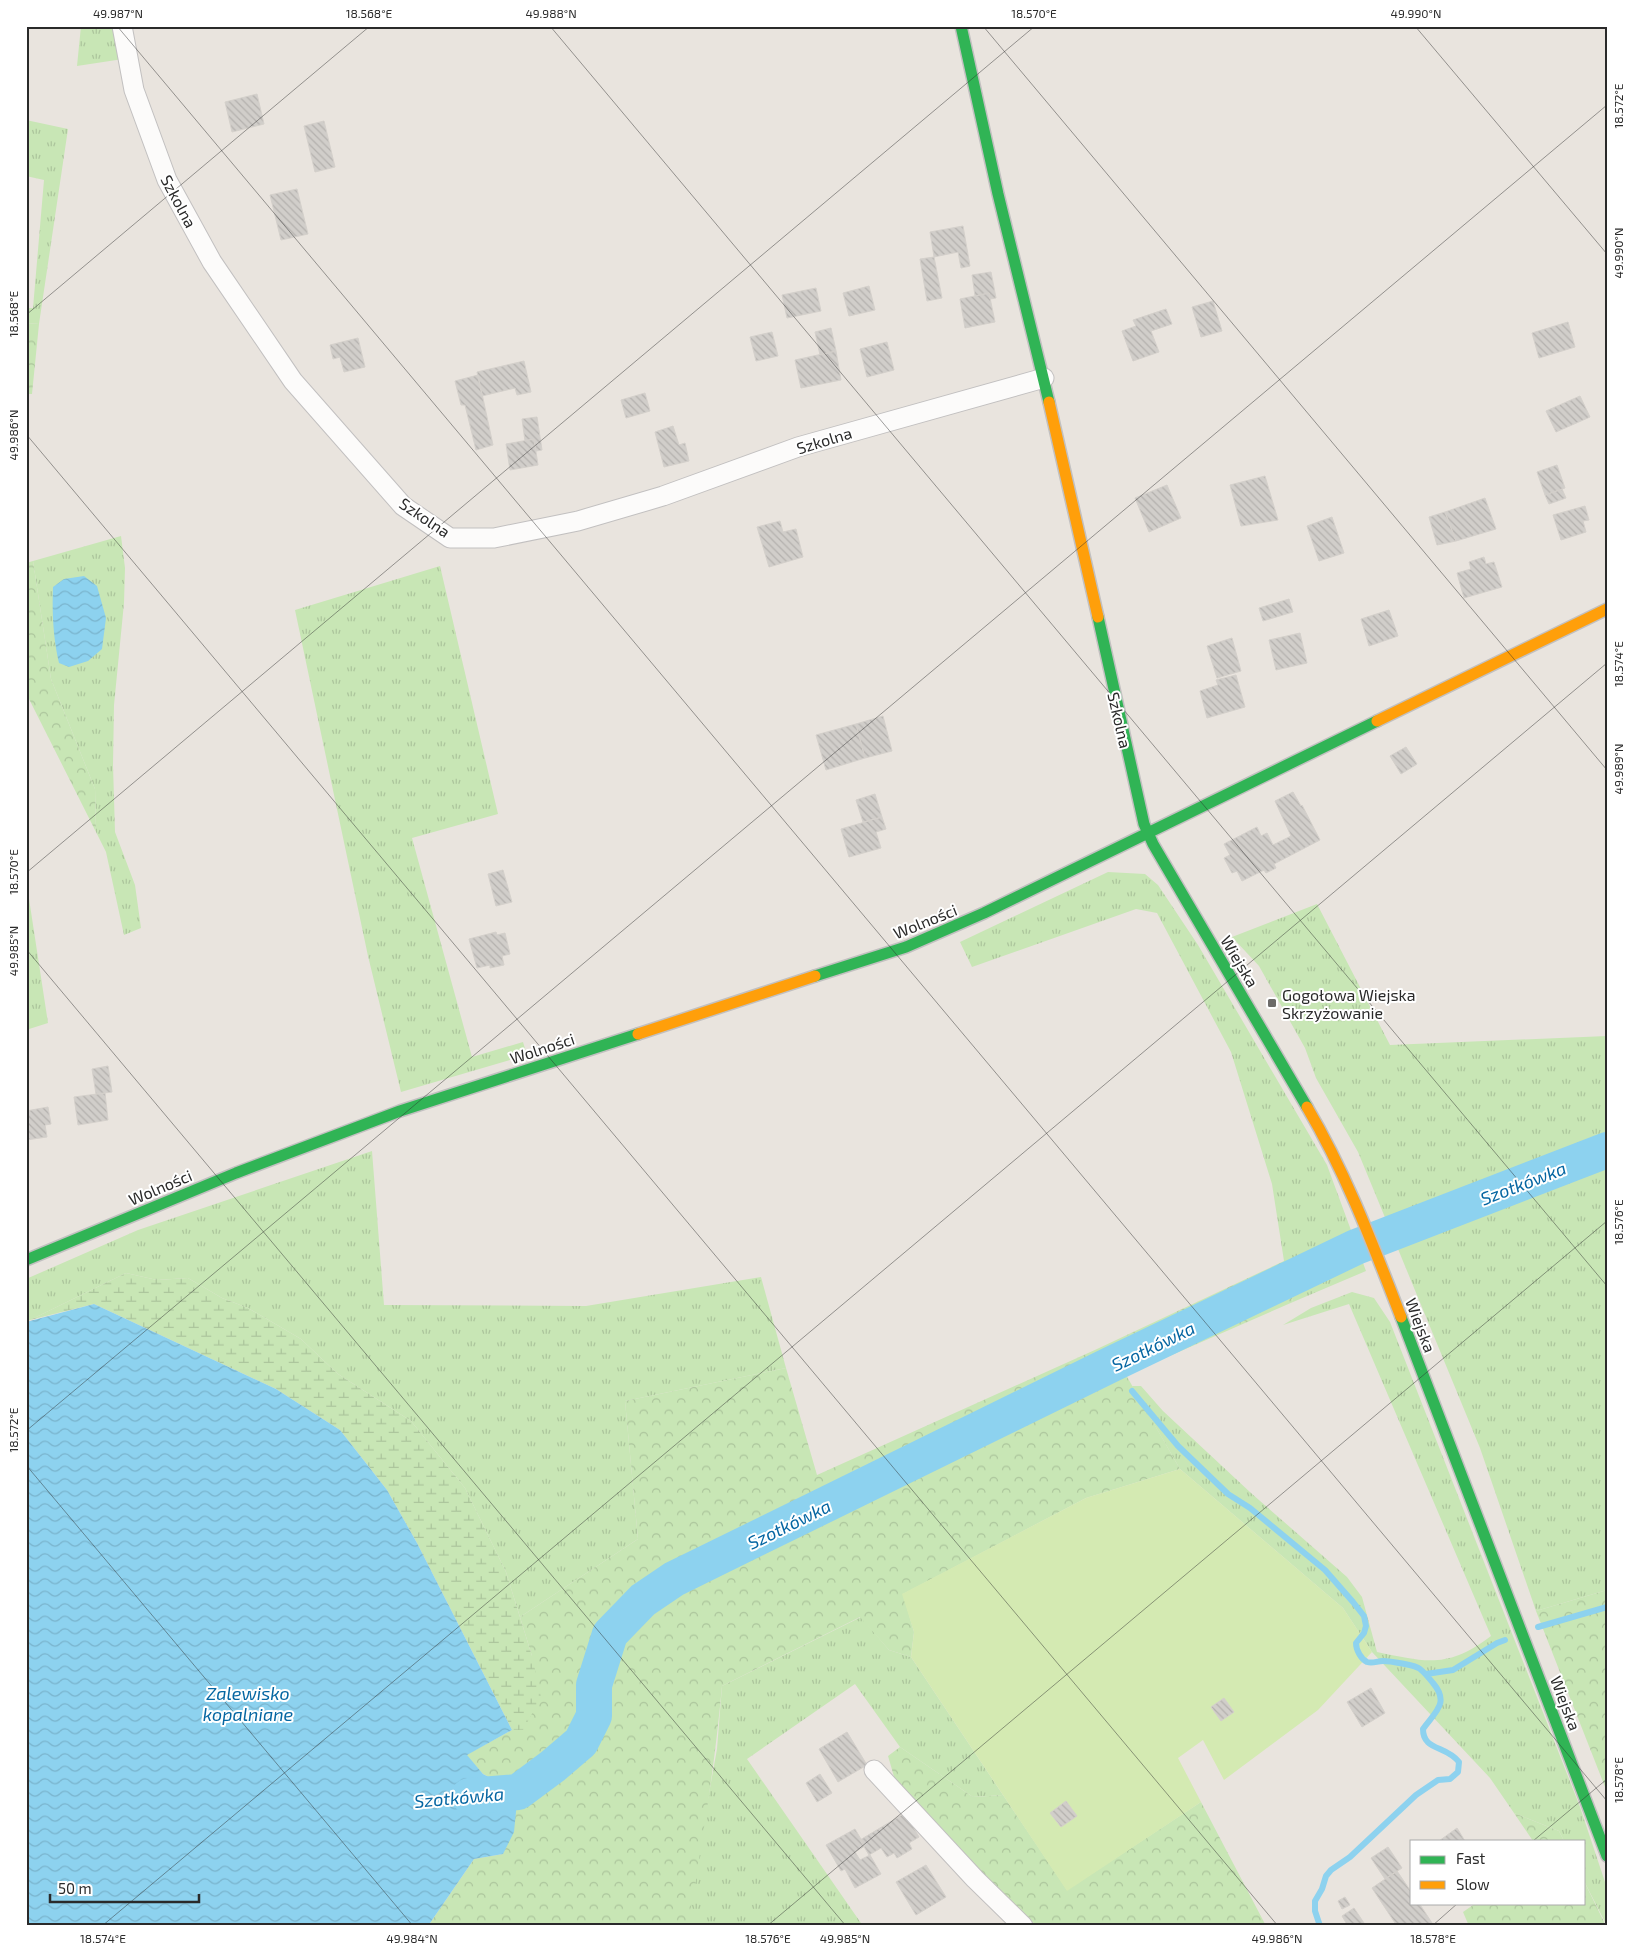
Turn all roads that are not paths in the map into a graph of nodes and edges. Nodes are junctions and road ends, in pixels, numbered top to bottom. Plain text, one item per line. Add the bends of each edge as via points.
1 (122, 26) edge
2 (961, 26) edge
3 (1044, 378) junction
4 (1607, 608) edge
5 (1148, 834) junction
6 (26, 1260) edge
7 (874, 1770) dead end
8 (1607, 1856) edge
9 (1023, 1926) edge

1 - 3 street, Szkolna via 134,90 166,180 212,262 293,381 403,506 450,538 494,538 578,521 664,496 798,447
2 - 3 street, Szkolna via 998,194
3 - 5 street, Szkolna
4 - 5 street, Wolności
5 - 6 street, Wolności via 906,947 400,1111 236,1173
5 - 8 street, Wiejska via 1311,1113 1363,1220
7 - 9 street

